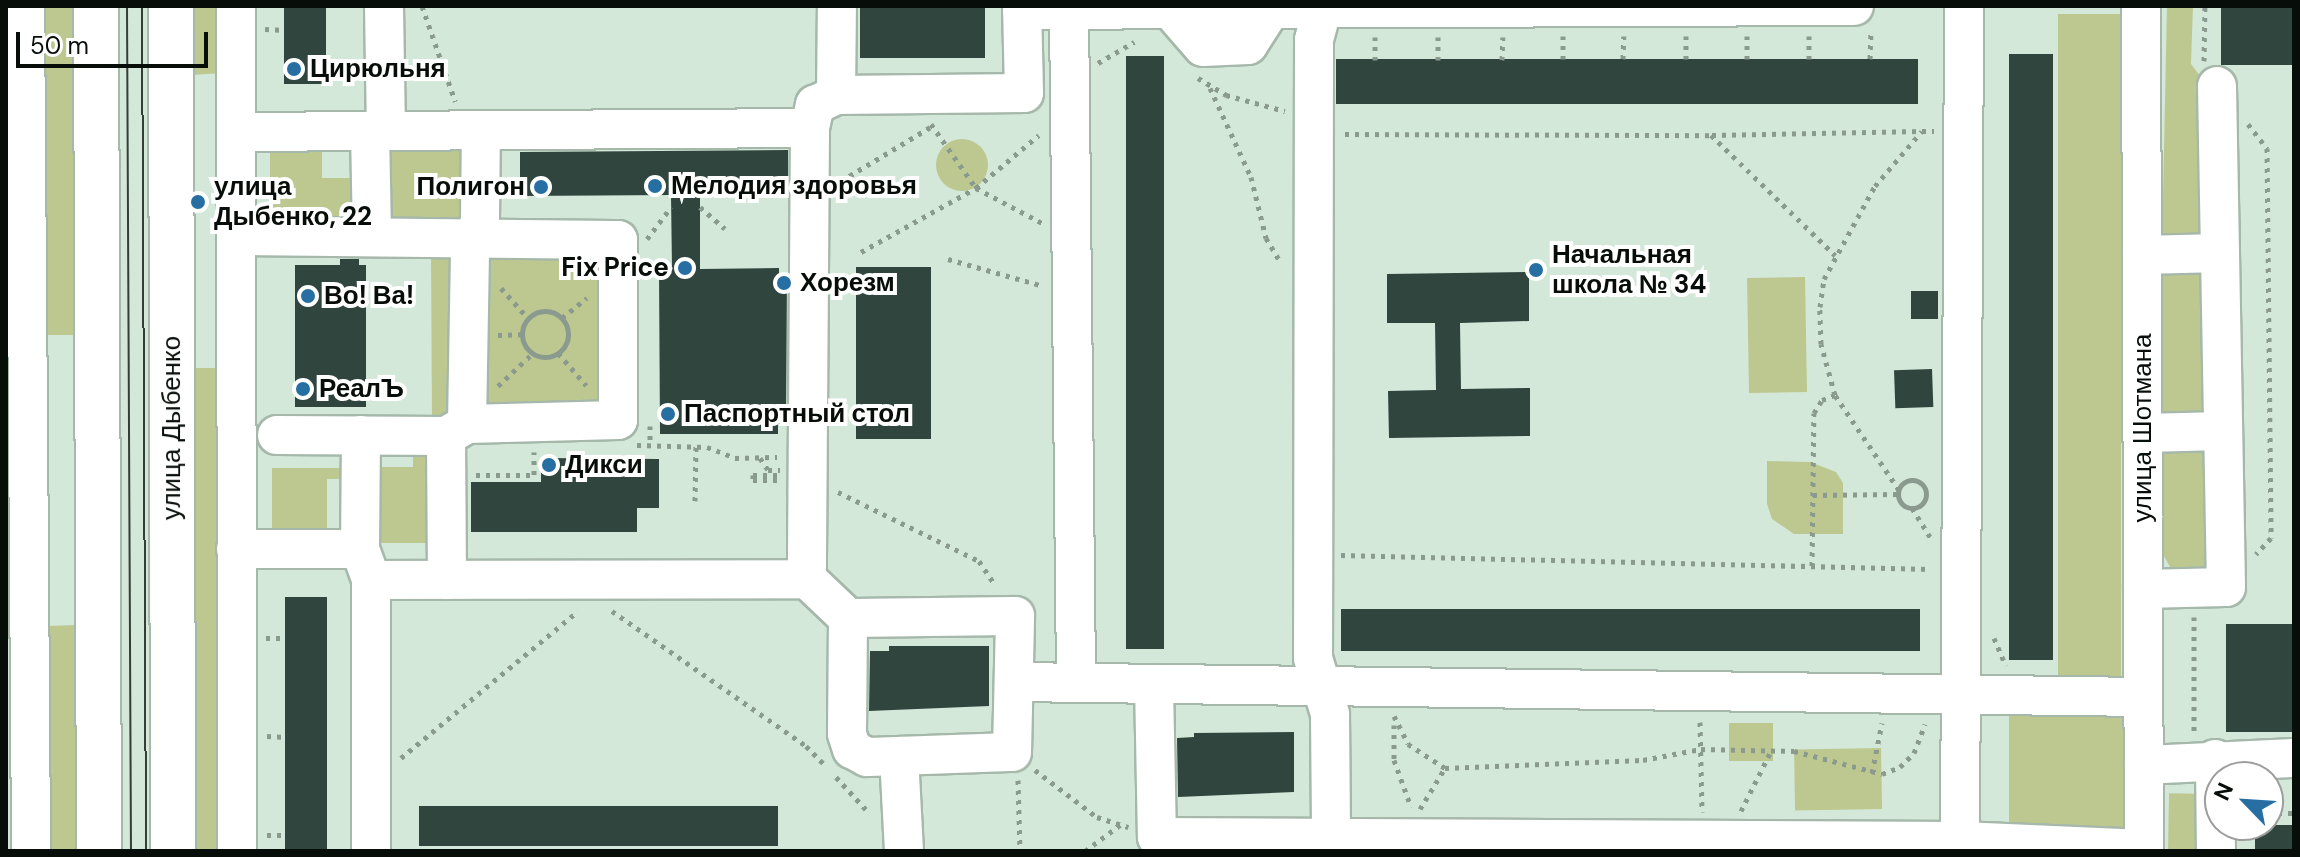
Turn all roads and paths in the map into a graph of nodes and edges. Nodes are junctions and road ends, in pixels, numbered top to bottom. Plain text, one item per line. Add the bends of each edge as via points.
1 (25, 6) edge
2 (96, 6) edge
3 (171, 6) edge
4 (236, 6) edge
5 (384, 6) edge
6 (422, 6) edge
7 (837, 6) edge
8 (1854, 6) edge
9 (1964, 6) edge
10 (2141, 6) edge
11 (2205, 6) edge
12 (1322, 7) edge
13 (1022, 8) edge
14 (1069, 10) junction
15 (1161, 10) edge
16 (1190, 63) dead end
17 (1070, 80) junction
18 (2217, 86) junction
19 (1210, 88) junction
20 (969, 94) junction
21 (836, 95) junction
22 (909, 95) junction
23 (1071, 120) junction
24 (932, 126) junction
25 (1313, 126) junction
26 (810, 128) junction
27 (476, 130) junction
28 (378, 131) junction
29 (1922, 131) junction
30 (1940, 131) dead end
31 (236, 132) junction
32 (1711, 135) junction
33 (976, 188) junction
34 (810, 200) junction
35 (700, 207) dead end
36 (725, 229) dead end
37 (236, 236) junction
38 (372, 237) junction
39 (476, 238) junction
40 (1072, 239) junction
41 (861, 252) dead end
42 (2220, 253) junction
43 (1835, 255) junction
44 (2142, 255) junction
45 (948, 259) dead end
46 (402, 287) dead end
47 (1072, 294) junction
48 (402, 295) dead end
49 (1313, 300) junction
50 (568, 332) joint
51 (1835, 395) junction
52 (456, 430) junction
53 (2223, 431) junction
54 (2143, 433) junction
55 (277, 435) dead end
56 (361, 435) junction
57 (650, 436) dead end
58 (534, 445) dead end
59 (620, 445) dead end
60 (650, 445) junction
61 (696, 446) junction
62 (767, 457) dead end
63 (759, 458) junction
64 (465, 475) dead end
65 (786, 480) dead end
66 (826, 486) dead end
67 (1899, 492) junction
68 (1813, 495) junction
69 (695, 501) dead end
70 (1912, 508) junction
71 (1918, 518) dead end
72 (236, 549) junction
73 (1314, 554) junction
74 (365, 564) junction
75 (1812, 566) junction
76 (1935, 569) dead end
77 (807, 579) junction
78 (447, 580) junction
79 (2210, 588) junction
80 (2143, 589) junction
81 (607, 607) dead end
82 (583, 608) dead end
83 (1015, 616) junction
84 (848, 618) junction
85 (1014, 682) junction
86 (1076, 682) junction
87 (1154, 684) junction
88 (1321, 686) junction
89 (1393, 687) junction
90 (1700, 691) junction
91 (1885, 694) junction
92 (1959, 695) junction
93 (2143, 697) junction
94 (1394, 725) junction
95 (1925, 731) dead end
96 (1701, 749) junction
97 (1771, 751) junction
98 (1012, 752) junction
99 (899, 756) junction
100 (2294, 758) edge
101 (2205, 759) junction
102 (2144, 765) junction
103 (1445, 768) junction
104 (1872, 773) junction
105 (370, 785) junction
106 (1156, 786) junction
107 (1120, 825) junction
108 (1157, 837) junction
109 (1714, 840) junction
110 (23, 842) edge
111 (1326, 846) edge
112 (1960, 846) edge
113 (904, 850) edge
114 (2144, 850) edge
115 (99, 851) edge
116 (173, 851) edge
117 (237, 851) edge
118 (371, 851) edge
119 (1020, 851) edge
120 (1085, 851) edge
121 (2216, 851) edge

1 - 110 street
2 - 115 main road
3 - 116 main road, улица Дыбенко
4 - 31 street
5 - 28 street
6 - 27 path via 443,78
7 - 21 street
8 - 12 street
9 - 92 street
10 - 44 street, улица Шотмана
11 - 18 path via 2204,64
12 - 15 street
12 - 25 street via 1314,40
13 - 14 street
13 - 20 street via 1024,93
14 - 15 street
14 - 17 street
15 - 17 path
16 - 19 path
17 - 23 street
18 - 42 street
18 - 79 path via 2267,148 2271,538
19 - 25 path
19 - 49 path via 1251,177 1266,238 1293,283
20 - 22 street
20 - 24 path
21 - 22 street
21 - 26 street via 815,105
22 - 24 path
23 - 33 path via 1055,121
23 - 40 street
24 - 33 path
24 - 34 path
25 - 32 path
25 - 49 street
26 - 27 street
26 - 34 street
27 - 28 street
27 - 39 street
28 - 31 street
28 - 38 street
29 - 30 path
29 - 32 path
29 - 43 path via 1875,186
31 - 37 street
32 - 43 path
33 - 40 path
33 - 41 path
34 - 77 street
35 - 36 path
37 - 38 street
37 - 72 street
38 - 39 street
39 - 52 street via 470,253
39 - 52 street via 618,240 618,420
40 - 47 street
42 - 44 street
42 - 53 street
43 - 51 path via 1820,307 1821,344
44 - 54 street, улица Шотмана
45 - 47 path
46 - 48 path
47 - 86 street
49 - 73 street
50 - 50 path via 562,318 545,310 527,317 521,334 526,348 545,357 563,348
51 - 67 path
51 - 68 path via 1822,400 1814,413
52 - 56 street
52 - 78 street
53 - 54 street
53 - 79 street
54 - 80 street, улица Шотмана
55 - 56 street
56 - 74 street
57 - 60 path
58 - 64 path via 534,475
59 - 60 path
60 - 61 path
61 - 63 path via 735,458
61 - 69 path
62 - 63 path
63 - 65 path via 768,470 783,470 783,475 753,475 753,480
66 - 83 path via 979,561
67 - 68 path
67 - 70 path
67 - 70 path via 1908,481 1925,488 1924,501
68 - 75 path
70 - 71 path
72 - 74 street
72 - 117 street
73 - 75 path
73 - 88 street via 1313,658
74 - 78 street
74 - 105 street
75 - 76 path
77 - 78 street
77 - 84 street
79 - 80 street
79 - 101 path
80 - 93 street, улица Шотмана
81 - 113 path via 806,746
82 - 105 path
83 - 84 street
83 - 85 street
84 - 99 street via 847,734 852,749 867,757
85 - 86 street
85 - 98 street
86 - 87 street
87 - 88 street
87 - 106 street
88 - 89 street
88 - 111 street via 1330,714
89 - 90 street
89 - 94 path
90 - 91 street
90 - 96 path
91 - 92 street
91 - 104 path
92 - 93 street
92 - 112 street
93 - 102 street, улица Шотмана
94 - 103 path via 1423,758
94 - 103 path via 1394,760 1415,817
95 - 104 path via 1900,767
96 - 97 path
96 - 103 path via 1643,760
96 - 109 path
97 - 104 path via 1794,751
97 - 109 path
98 - 99 street
98 - 107 path via 1097,817
98 - 119 path
99 - 113 street
100 - 101 street
101 - 102 street
101 - 121 street
102 - 114 street, улица Шотмана
105 - 118 street
106 - 107 path
106 - 108 street
107 - 108 path
107 - 120 path
108 - 111 street
109 - 111 street
109 - 112 street
112 - 114 street

